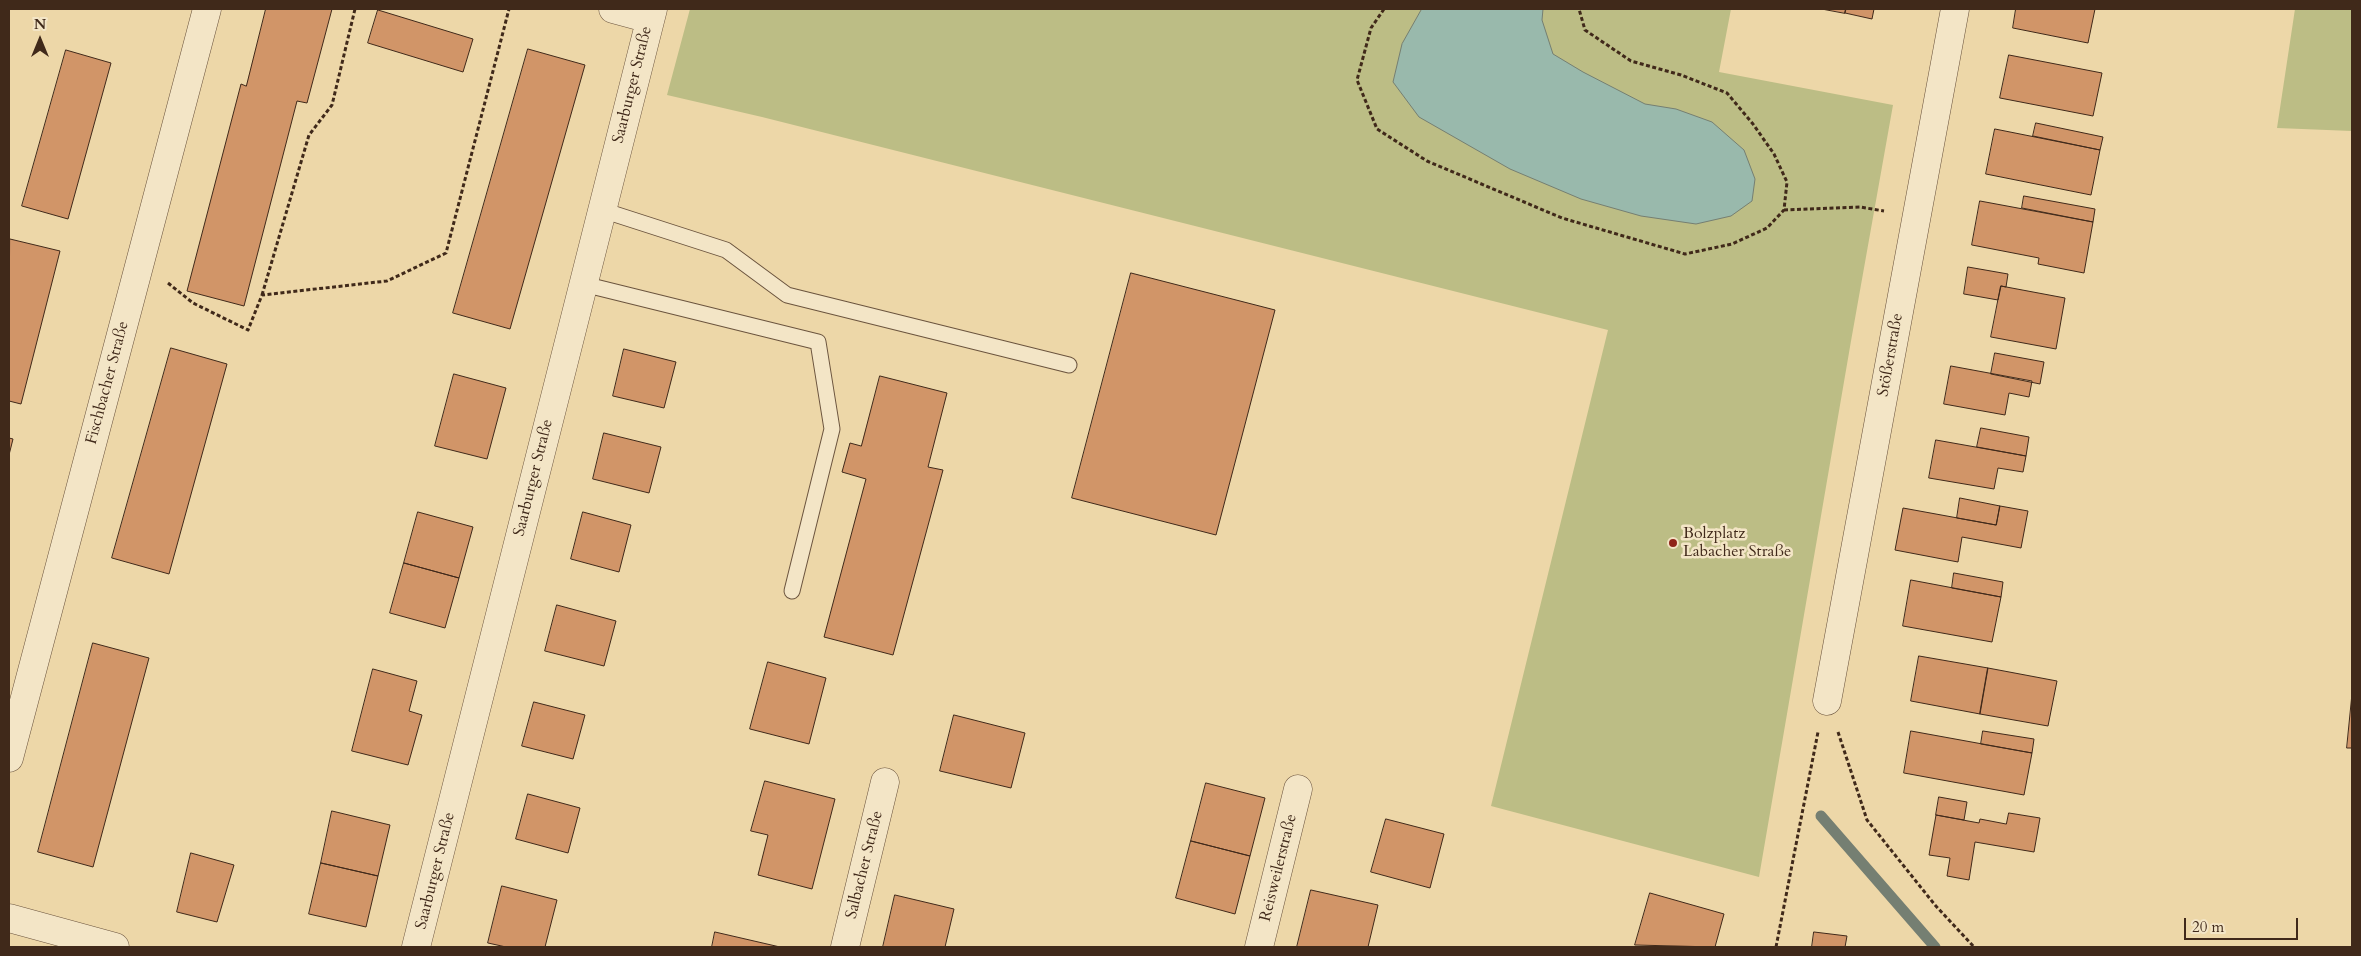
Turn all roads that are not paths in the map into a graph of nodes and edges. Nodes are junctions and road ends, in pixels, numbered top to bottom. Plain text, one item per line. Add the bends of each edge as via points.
1 (207, 9) edge
2 (613, 9) edge
3 (1955, 9) edge
4 (651, 14) edge
5 (602, 210) junction
6 (583, 284) junction
7 (1069, 365) dead end
8 (792, 591) dead end
9 (1827, 701) road end
10 (9, 758) edge
11 (885, 782) dead end
12 (1298, 789) dead end
13 (9, 918) edge
14 (115, 947) edge
15 (416, 947) edge
16 (845, 947) edge
17 (1259, 947) edge

1 - 10 street, Fischbacher Straße
2 - 4 street
3 - 9 street, Stößerstraße
4 - 5 street, Saarburger Straße
5 - 6 street, Saarburger Straße
5 - 7 lane via 726,250 787,295
6 - 8 lane via 818,342 832,429
6 - 15 street, Saarburger Straße
11 - 16 street, Salbacher Straße
12 - 17 street, Reisweilerstraße
13 - 14 street

